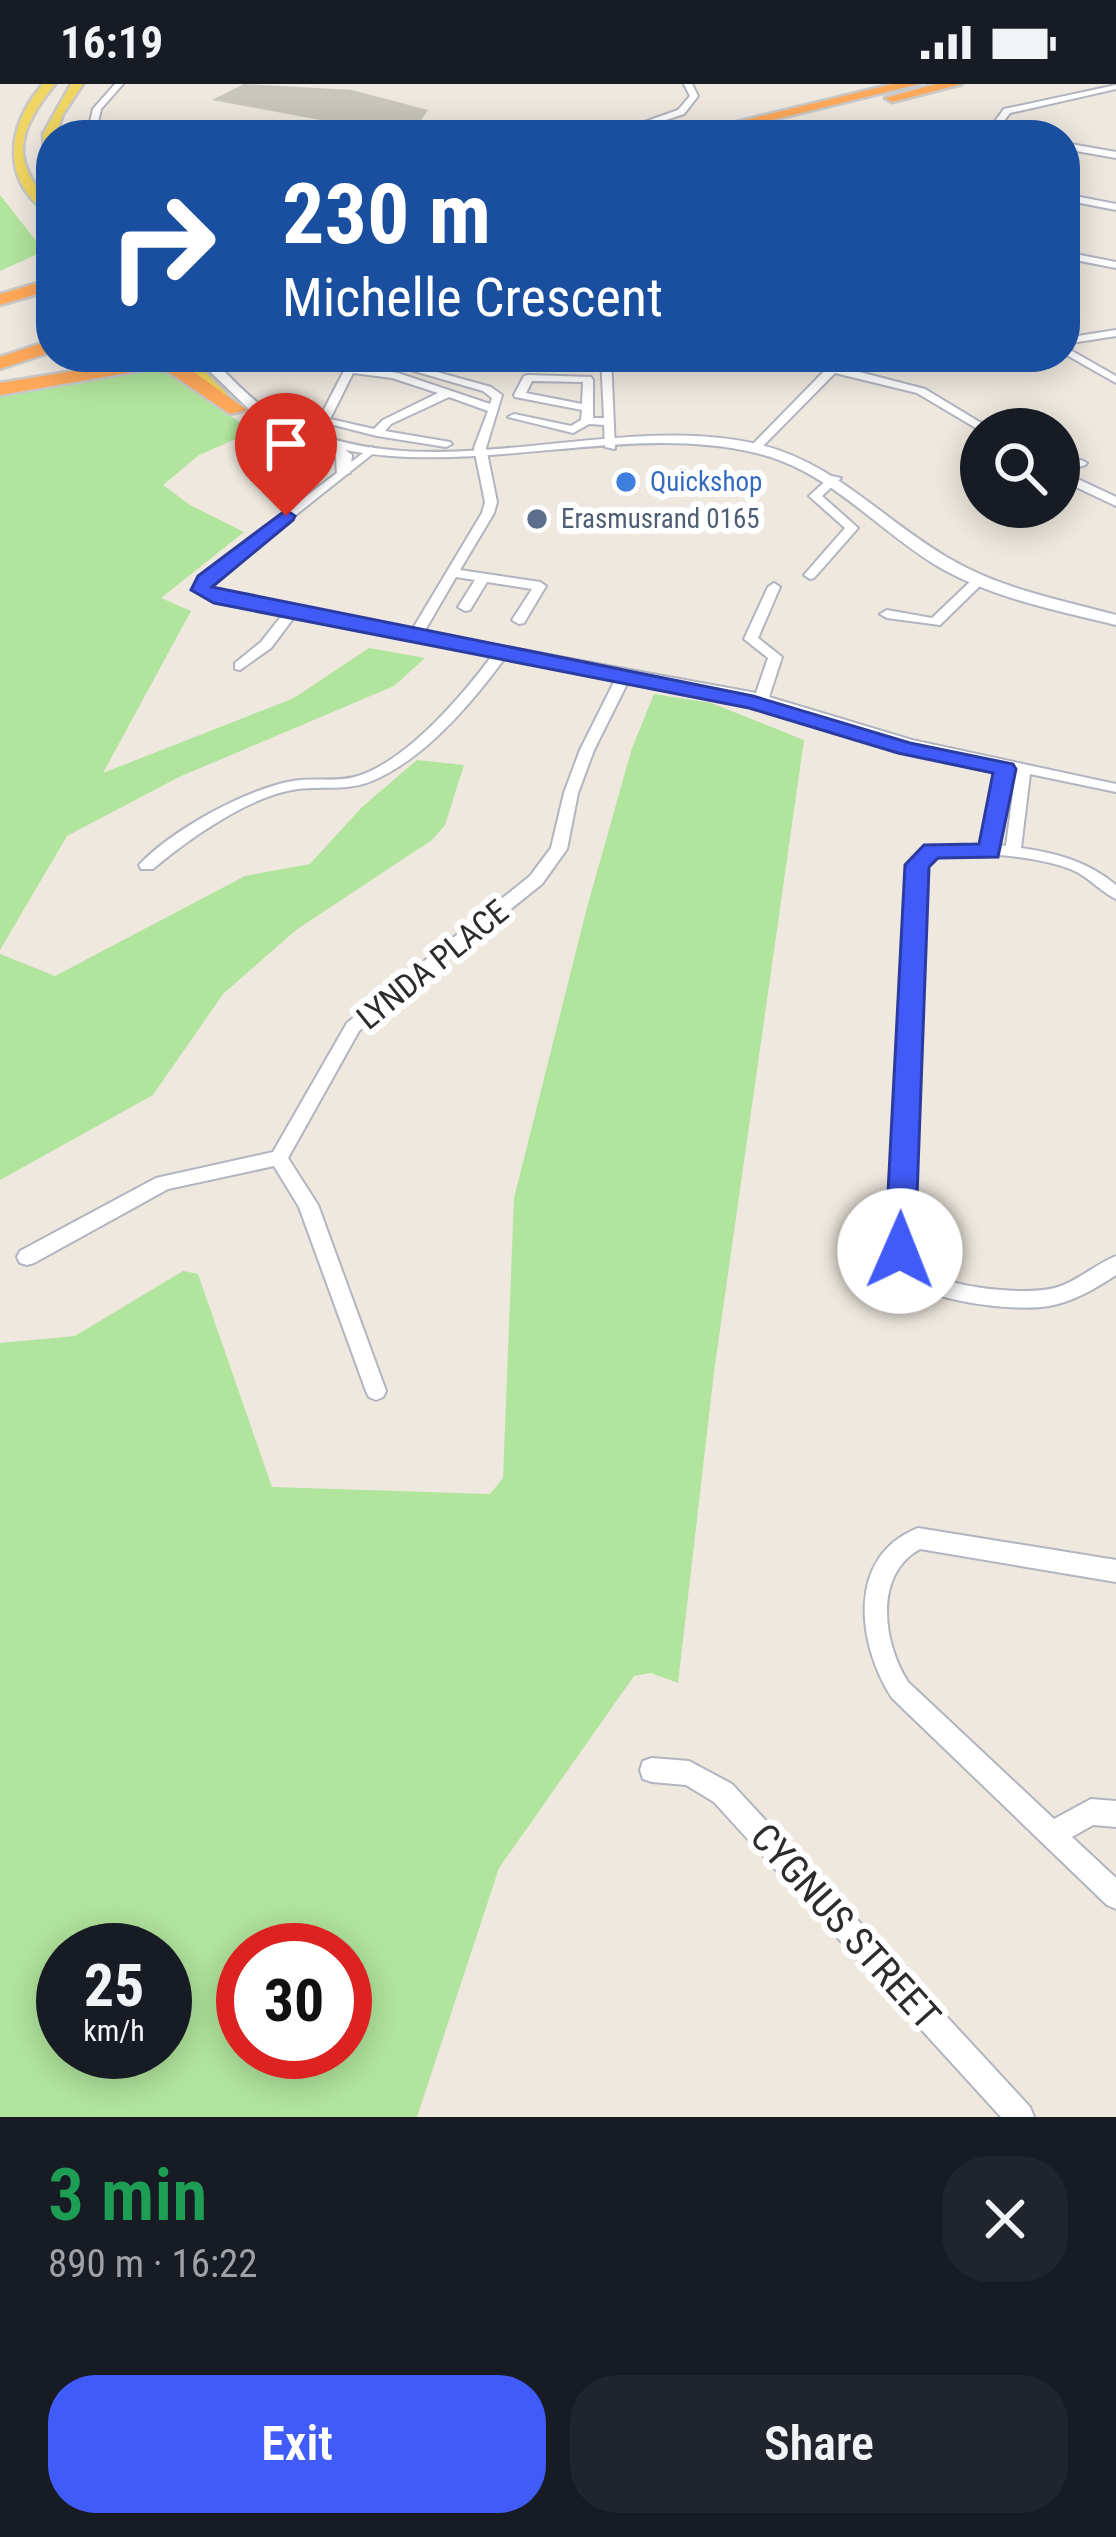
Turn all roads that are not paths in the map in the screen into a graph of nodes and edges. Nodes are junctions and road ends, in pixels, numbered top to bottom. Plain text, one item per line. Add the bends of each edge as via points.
1 (49, 84) edge
2 (77, 84) edge
3 (119, 84) edge
4 (688, 84) edge
5 (699, 84) edge
6 (912, 84) edge
7 (955, 84) edge
8 (1116, 87) edge
9 (1085, 93) junction
10 (1106, 101) dead end
11 (52, 120) edge
12 (94, 120) edge
13 (657, 120) edge
14 (664, 120) edge
15 (756, 120) edge
16 (805, 120) edge
17 (1000, 120) edge
18 (1080, 148) edge
19 (1116, 154) edge
20 (36, 196) edge
21 (1080, 200) edge
22 (1116, 207) edge
23 (1080, 259) edge
24 (1116, 266) edge
25 (36, 292) edge
26 (0, 301) edge
27 (36, 333) edge
28 (1116, 333) edge
29 (1080, 339) edge
30 (0, 344) edge
31 (36, 351) edge
32 (1080, 359) edge
33 (0, 363) edge
34 (59, 372) edge
35 (101, 372) edge
36 (178, 372) edge
37 (197, 372) edge
38 (215, 372) edge
39 (349, 372) edge
40 (368, 372) edge
41 (424, 372) edge
42 (607, 372) edge
43 (830, 372) edge
44 (844, 372) edge
45 (1116, 380) edge
46 (3, 388) edge
47 (448, 393) junction
48 (494, 409) junction
49 (237, 410) junction
50 (587, 414) junction
51 (960, 414) edge
52 (514, 417) dead end
53 (609, 422) junction
54 (377, 433) junction
55 (293, 434) junction
56 (446, 444) dead end
57 (611, 445) junction
58 (755, 448) junction
59 (369, 453) junction
60 (482, 459) junction
61 (342, 473) junction
62 (835, 478) junction
63 (1080, 483) edge
64 (1116, 502) edge
65 (454, 573) junction
66 (810, 575) dead end
67 (483, 578) junction
68 (979, 581) junction
69 (774, 586) dead end
70 (465, 607) dead end
71 (292, 611) junction
72 (887, 614) dead end
73 (519, 620) dead end
74 (1116, 620) edge
75 (416, 635) junction
76 (502, 652) junction
77 (240, 666) dead end
78 (624, 675) junction
79 (761, 701) junction
80 (1014, 768) junction
81 (1111, 787) edge
82 (989, 852) junction
83 (1012, 853) junction
84 (147, 865) dead end
85 (1116, 894) edge
86 (279, 1158) junction
87 (27, 1257) dead end
88 (1113, 1272) edge
89 (376, 1391) dead end
90 (1116, 1571) edge
91 (652, 1769) dead end
92 (1116, 1814) edge
93 (1053, 1834) junction
94 (1116, 1896) edge
95 (1020, 2117) edge

1 - 20 main road via 20,123 16,158
2 - 11 main road
3 - 12 street
4 - 13 street via 694,96 681,112
5 - 14 street via 700,106
6 - 15 highway
7 - 16 highway
8 - 9 street
9 - 10 street
9 - 17 street via 1007,111
18 - 19 street
21 - 22 street
23 - 24 street
25 - 26 highway
27 - 30 highway
28 - 29 street
31 - 33 highway
32 - 45 street
34 - 46 highway
35 - 46 highway
36 - 49 highway
37 - 49 main road
38 - 59 main road via 266,416
39 - 54 street via 324,421
40 - 47 street
41 - 48 street via 492,391
42 - 53 street
43 - 58 street
44 - 51 street via 921,392
47 - 48 street
47 - 54 street
48 - 60 street via 481,437
49 - 55 main road
50 - 50 street via 587,379 528,378 520,394
50 - 52 street via 573,430
50 - 53 street
53 - 57 street
54 - 56 street
55 - 59 main road
55 - 61 main road via 344,455
57 - 58 main road
57 - 60 main road
58 - 62 main road
59 - 60 main road via 410,462
59 - 61 street
60 - 65 street via 491,502
61 - 71 street via 200,586
62 - 66 street via 814,496 852,528
62 - 68 main road via 928,554
63 - 64 street
65 - 67 street
65 - 75 street
67 - 70 street
67 - 73 street via 540,586
68 - 72 street via 931,624
68 - 74 main road
69 - 79 street via 751,639 775,657
71 - 75 street
71 - 77 street
75 - 76 street
76 - 78 street
76 - 84 street via 475,691 378,772 280,789 178,840
78 - 79 street
78 - 86 street, LYNDA PLACE via 587,750 552,862 352,1027
79 - 80 street
80 - 81 street
80 - 82 street
80 - 83 street
82 - 83 street
82 - 88 street via 932,850 917,865 900,1251 910,1271 930,1284 1034,1300
83 - 85 street via 1066,862
86 - 87 street via 163,1183
86 - 89 street via 308,1205
90 - 93 street via 917,1538 900,1543 883,1571 878,1647 891,1679
91 - 95 street, CYGNUS STREET via 689,1773 723,1793
92 - 93 street via 1091,1812
93 - 94 street

